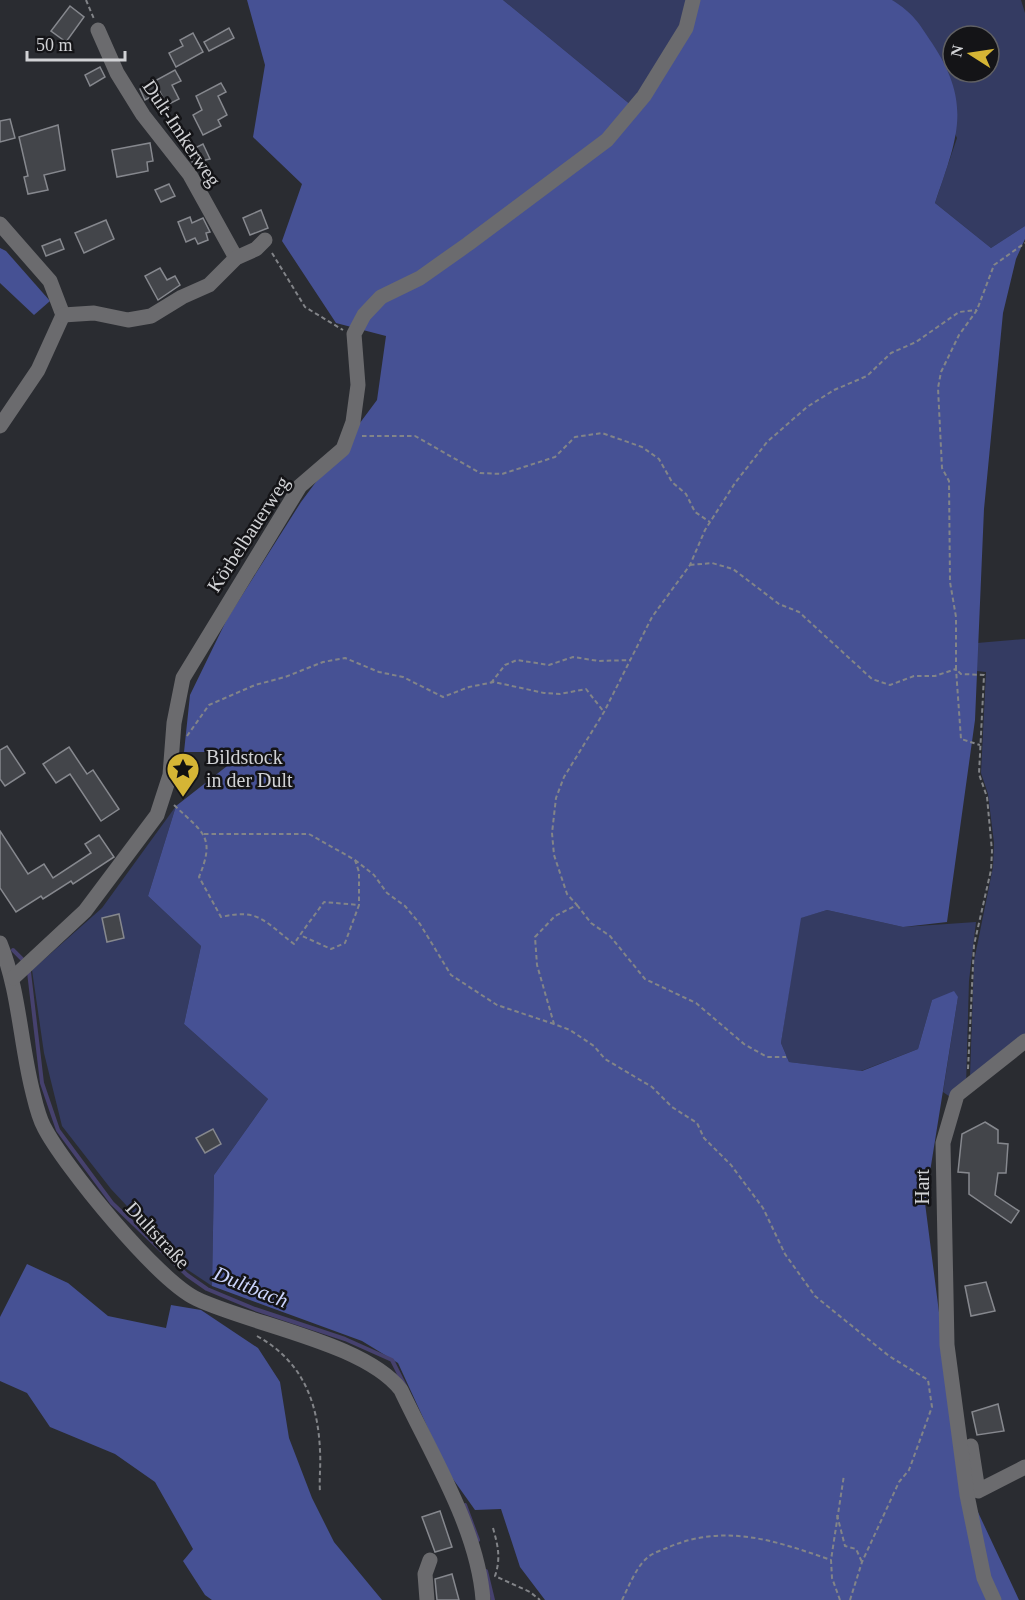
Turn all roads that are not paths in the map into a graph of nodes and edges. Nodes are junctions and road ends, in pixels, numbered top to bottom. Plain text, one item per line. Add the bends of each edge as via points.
1 (693, 0) edge
2 (98, 30) road end
3 (0, 224) edge
4 (266, 240) road end
5 (236, 258) junction
6 (63, 315) junction
7 (0, 426) edge
8 (0, 943) edge
9 (4, 960) edge
10 (13, 978) junction
11 (1025, 1041) edge
12 (950, 1368) junction
13 (1025, 1467) edge
14 (430, 1560) dead end
15 (428, 1600) edge
16 (483, 1600) edge
17 (994, 1600) edge

1 - 10 street, Körbelbauerweg via 686,28 644,96 607,140 420,278 381,297 364,315 354,334 358,385 353,422 343,449 300,486 183,678 170,775 157,815 85,911
2 - 5 street, Dult-Imkerweg via 117,73 143,115 190,175
3 - 6 street via 50,281
4 - 5 street
5 - 6 street via 209,285 151,316 128,320 94,313
6 - 7 street via 38,370
8 - 9 street, Dultstraße
9 - 10 street, Dultstraße
10 - 16 street, Dultstraße via 32,1089 43,1125 91,1193 144,1254 177,1287 196,1299 317,1342 375,1366 392,1378 487,1578
11 - 12 street, Hart via 957,1095 943,1143
12 - 13 street, Hart via 966,1414 978,1491
12 - 17 street, Hart via 967,1495 984,1578
14 - 15 street via 425,1574

